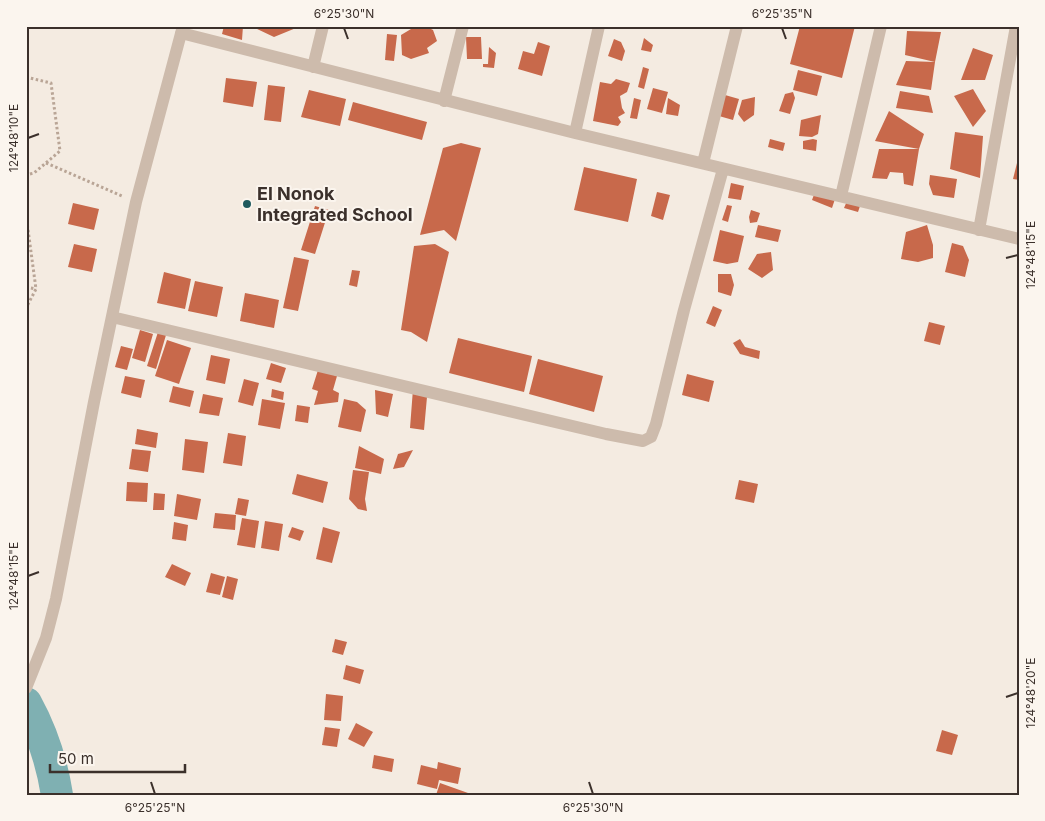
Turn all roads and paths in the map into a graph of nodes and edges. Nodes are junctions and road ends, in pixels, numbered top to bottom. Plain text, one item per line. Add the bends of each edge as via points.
1 (323, 26) edge
2 (463, 26) edge
3 (599, 26) edge
4 (737, 26) edge
5 (881, 26) edge
6 (1016, 26) edge
7 (182, 30) edge
8 (313, 67) junction
9 (26, 77) edge
10 (444, 101) junction
11 (575, 133) junction
12 (46, 163) junction
13 (703, 163) junction
14 (723, 169) junction
15 (26, 174) edge
16 (841, 196) junction
17 (136, 202) junction
18 (26, 215) edge
19 (979, 230) junction
20 (1019, 239) edge
21 (26, 287) edge
22 (36, 289) junction
23 (26, 308) edge
24 (112, 317) junction
25 (26, 688) edge

1 - 8 street
2 - 10 street
3 - 11 street
4 - 13 street
5 - 16 street
6 - 19 street
7 - 8 street
7 - 17 street
8 - 10 street
9 - 12 path via 51,83 60,151
10 - 11 street
11 - 13 street
12 - 15 path via 34,173
12 - 17 path
13 - 14 street
14 - 16 street
14 - 24 street via 656,424 651,437 643,440 606,434
16 - 19 street
17 - 24 street
18 - 22 path
19 - 20 street
21 - 22 path
22 - 23 path
24 - 25 street via 56,599 46,638

